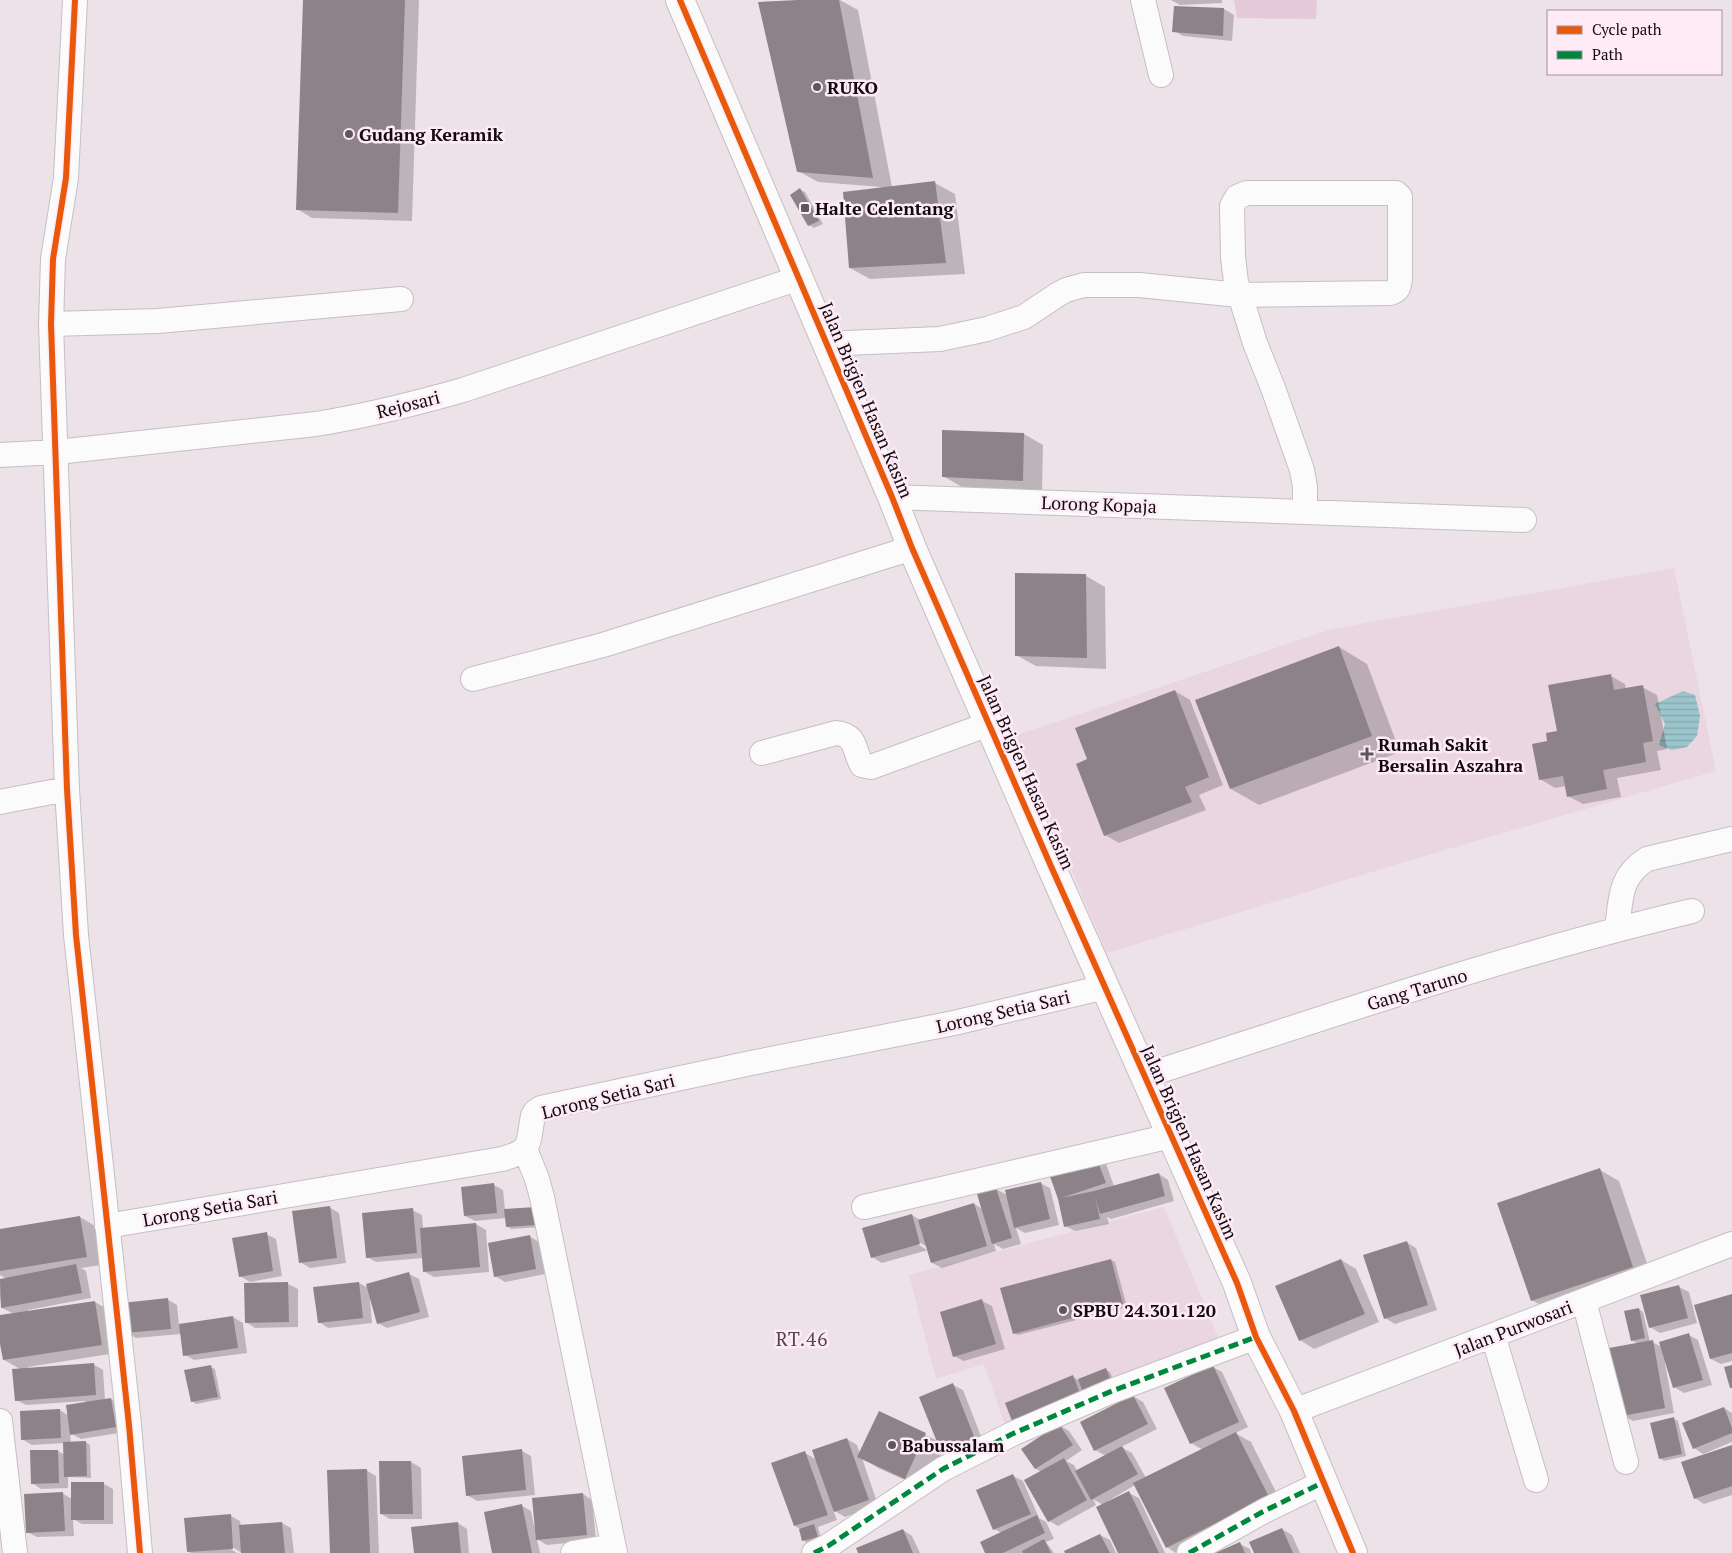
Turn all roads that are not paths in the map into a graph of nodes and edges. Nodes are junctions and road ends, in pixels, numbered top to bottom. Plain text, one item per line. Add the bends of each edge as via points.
1 (75, 0) edge
2 (680, 0) edge
3 (1143, 0) edge
4 (1161, 75) dead end
5 (799, 278) junction
6 (1239, 295) junction
7 (401, 299) dead end
8 (51, 324) junction
9 (827, 343) junction
10 (56, 452) junction
11 (0, 455) edge
12 (892, 497) junction
13 (1305, 512) junction
14 (1524, 520) dead end
15 (912, 548) junction
16 (473, 680) dead end
17 (989, 724) junction
18 (762, 753) dead end
19 (67, 789) junction
20 (0, 802) edge
21 (1732, 839) edge
22 (1692, 911) dead end
23 (1617, 929) junction
24 (1105, 988) junction
25 (1144, 1076) junction
26 (1171, 1136) junction
27 (525, 1149) junction
28 (864, 1207) dead end
29 (108, 1226) junction
30 (1732, 1244) edge
31 (1584, 1301) junction
32 (1493, 1335) junction
33 (1256, 1336) junction
34 (1294, 1411) junction
35 (0, 1421) edge
36 (1626, 1462) dead end
37 (1536, 1480) dead end
38 (1324, 1482) junction
39 (614, 1550) edge
40 (821, 1550) edge
41 (15, 1553) edge
42 (140, 1553) edge
43 (573, 1553) edge
44 (1189, 1553) edge
45 (1353, 1553) edge

1 - 8 street via 66,178 53,259
2 - 5 street, Jalan Brigjen Hasan Kasim
3 - 4 street
5 - 9 street, Jalan Brigjen Hasan Kasim
5 - 10 street, Rejosari via 416,404 316,424
6 - 6 street via 1233,257 1232,211 1237,197 1247,193 1396,193 1400,196 1400,279 1396,291
6 - 9 street via 1139,286 1084,286 1066,290 1024,317 987,330 940,338
6 - 13 street via 1302,470
7 - 8 street via 158,321
8 - 10 street
9 - 12 street, Jalan Brigjen Hasan Kasim
10 - 11 street, Rejosari
10 - 19 street
12 - 13 street, Lorong Kopaja
12 - 15 street, Jalan Brigjen Hasan Kasim
13 - 14 street, Lorong Kopaja
15 - 16 street via 603,645
15 - 17 street, Jalan Brigjen Hasan Kasim
17 - 18 street via 871,767 862,765 854,743 845,734 836,733
17 - 24 street, Jalan Brigjen Hasan Kasim
19 - 20 street
19 - 29 street via 76,935
21 - 23 street via 1647,859 1636,866 1622,887
22 - 23 street, Gang Taruno
23 - 25 street, Gang Taruno via 1395,995
24 - 25 street, Jalan Brigjen Hasan Kasim
24 - 27 street, Lorong Setia Sari via 954,1023 751,1062 541,1108 533,1116 530,1142
25 - 26 street, Jalan Brigjen Hasan Kasim
26 - 28 street
26 - 33 street, Jalan Brigjen Hasan Kasim via 1237,1284
27 - 29 street, Lorong Setia Sari via 502,1159
27 - 39 street via 542,1197
29 - 42 street
30 - 31 street, Jalan Purwosari
31 - 32 street, Jalan Purwosari
31 - 36 street
32 - 34 street, Jalan Purwosari
32 - 37 street
33 - 34 street, Jalan Brigjen Hasan Kasim
33 - 40 street via 1112,1391 1012,1434 943,1470
34 - 38 street, Jalan Brigjen Hasan Kasim
35 - 41 street
38 - 44 street
38 - 45 street, Jalan Brigjen Hasan Kasim
39 - 43 street

